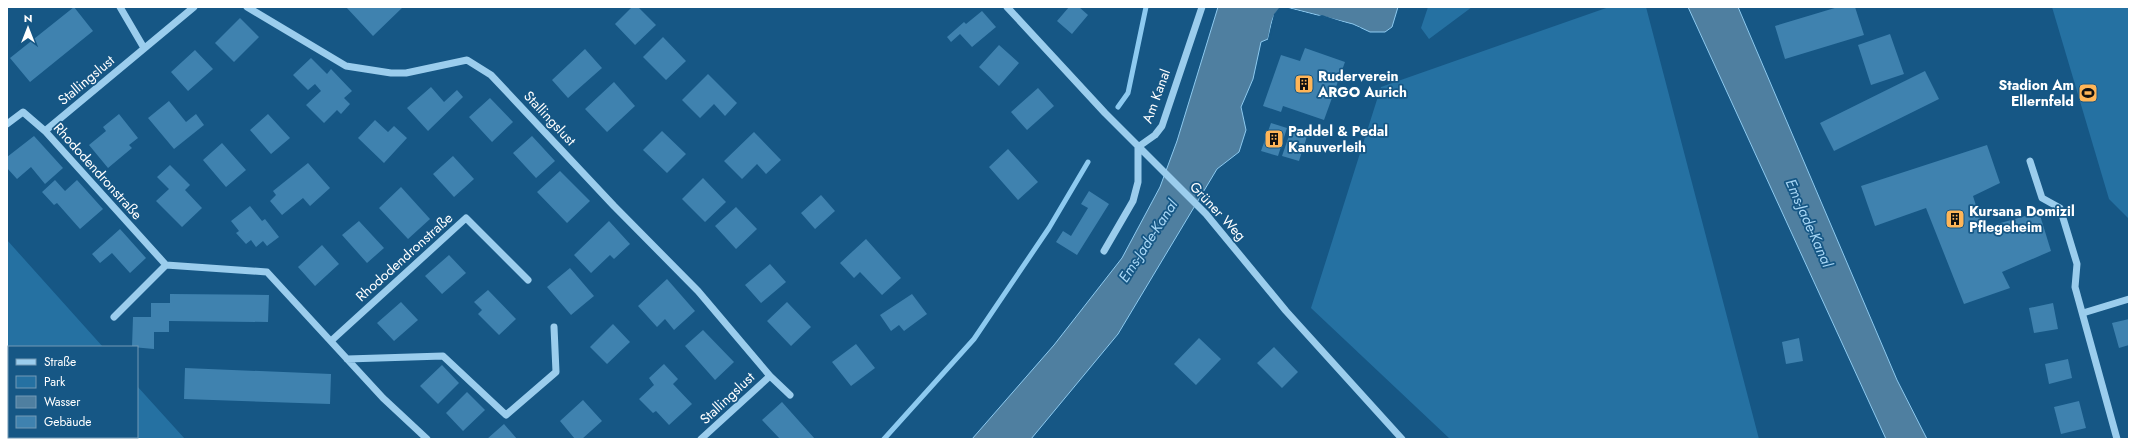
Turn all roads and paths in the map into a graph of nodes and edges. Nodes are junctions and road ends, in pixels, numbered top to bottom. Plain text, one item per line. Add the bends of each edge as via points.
1 (120, 7) edge
2 (194, 7) edge
3 (247, 7) edge
4 (1007, 7) edge
5 (1202, 7) edge
6 (144, 48) junction
7 (7, 124) edge
8 (45, 131) junction
9 (1138, 147) junction
10 (2030, 161) dead end
11 (1104, 250) dead end
12 (166, 265) junction
13 (528, 280) dead end
14 (2129, 299) edge
15 (2083, 313) junction
16 (114, 317) dead end
17 (554, 328) dead end
18 (331, 341) junction
19 (346, 359) junction
20 (770, 376) junction
21 (790, 395) dead end
22 (427, 439) edge
23 (701, 439) edge
24 (1402, 439) edge
25 (2117, 439) edge

1 - 6 street
2 - 6 street, Stallingslust
3 - 20 street, Stallingslust via 346,66 406,73 467,60 491,75 698,291
4 - 9 street, Grüner Weg
5 - 9 street, Am Kanal via 1162,126 1155,136
6 - 8 street, Stallingslust
7 - 8 street, Rhododendronstraße via 22,112
8 - 12 street, Rhododendronstraße
9 - 11 street via 1138,182 1133,201
9 - 24 street, Grüner Weg via 1206,214 1286,311
10 - 15 street via 2042,198 2060,208 2077,264 2074,287
12 - 16 street
12 - 18 street via 267,272
13 - 18 street, Rhododendronstraße via 466,218
14 - 15 street
15 - 25 street
17 - 19 street via 556,372 506,416 443,356
18 - 19 street
19 - 22 street
20 - 21 street, Stallingslust
20 - 23 street, Stallingslust

